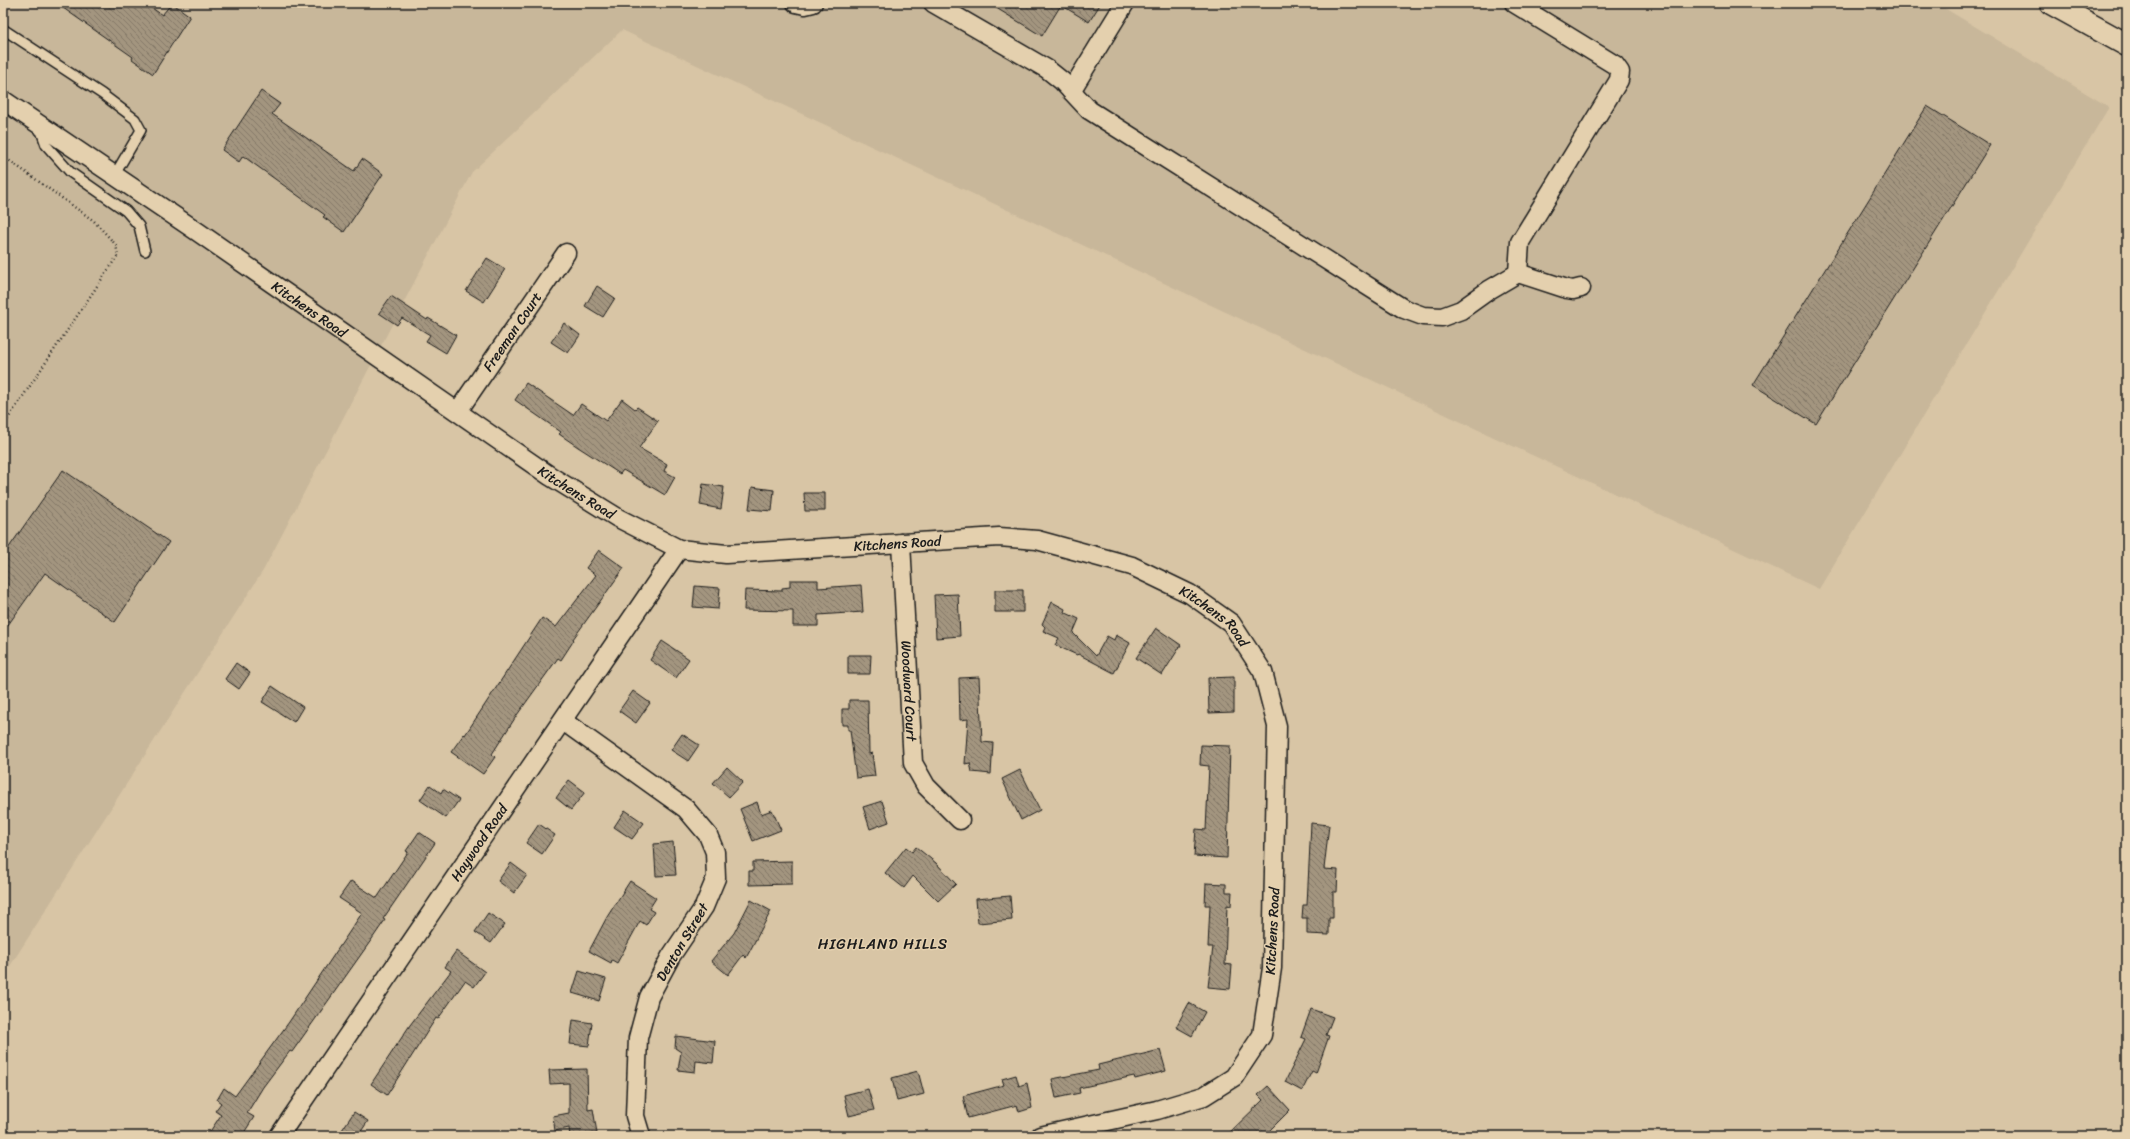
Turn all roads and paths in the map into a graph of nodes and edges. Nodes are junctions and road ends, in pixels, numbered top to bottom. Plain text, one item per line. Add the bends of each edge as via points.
1 (796, 3) edge
2 (813, 3) edge
3 (933, 3) edge
4 (1125, 3) edge
5 (1514, 3) edge
6 (2051, 3) edge
7 (3, 29) edge
8 (2127, 45) edge
9 (1071, 91) junction
10 (3, 100) edge
11 (39, 125) junction
12 (3, 156) edge
13 (114, 176) junction
14 (145, 251) dead end
15 (566, 253) dead end
16 (1518, 273) junction
17 (1581, 288) dead end
18 (458, 411) junction
19 (3, 426) edge
20 (901, 543) junction
21 (679, 549) junction
22 (563, 721) junction
23 (960, 820) dead end
24 (279, 1136) edge
25 (641, 1136) edge
26 (1040, 1136) edge

1 - 2 street
3 - 9 street via 1046,69
4 - 9 street
5 - 16 street via 1615,65 1620,72 1619,80 1520,242
6 - 8 highway
7 - 13 lane via 102,94 134,119 141,130
9 - 16 street via 1089,110 1404,310 1423,316 1442,317 1461,310
10 - 11 street, Kitchens Road
11 - 13 street, Kitchens Road
11 - 14 lane via 46,145 70,172 126,211 139,226
12 - 19 path via 94,221 116,245 118,256
13 - 18 street, Kitchens Road
15 - 18 street, Freeman Court
16 - 17 street via 1567,289
18 - 21 street, Kitchens Road via 550,476 611,514
20 - 21 street, Kitchens Road via 726,554
20 - 23 street, Woodward Court via 913,763 926,786
20 - 26 street, Kitchens Road via 999,538 1037,540 1132,566 1190,594 1231,623 1263,672 1277,726 1272,968 1262,1035 1234,1077 1204,1096 1157,1110
21 - 22 street, Haywood Road
22 - 24 street, Haywood Road
22 - 25 street, Denton Street via 686,810 708,835 715,852 716,878 704,907 671,956 649,997 638,1038 635,1116

